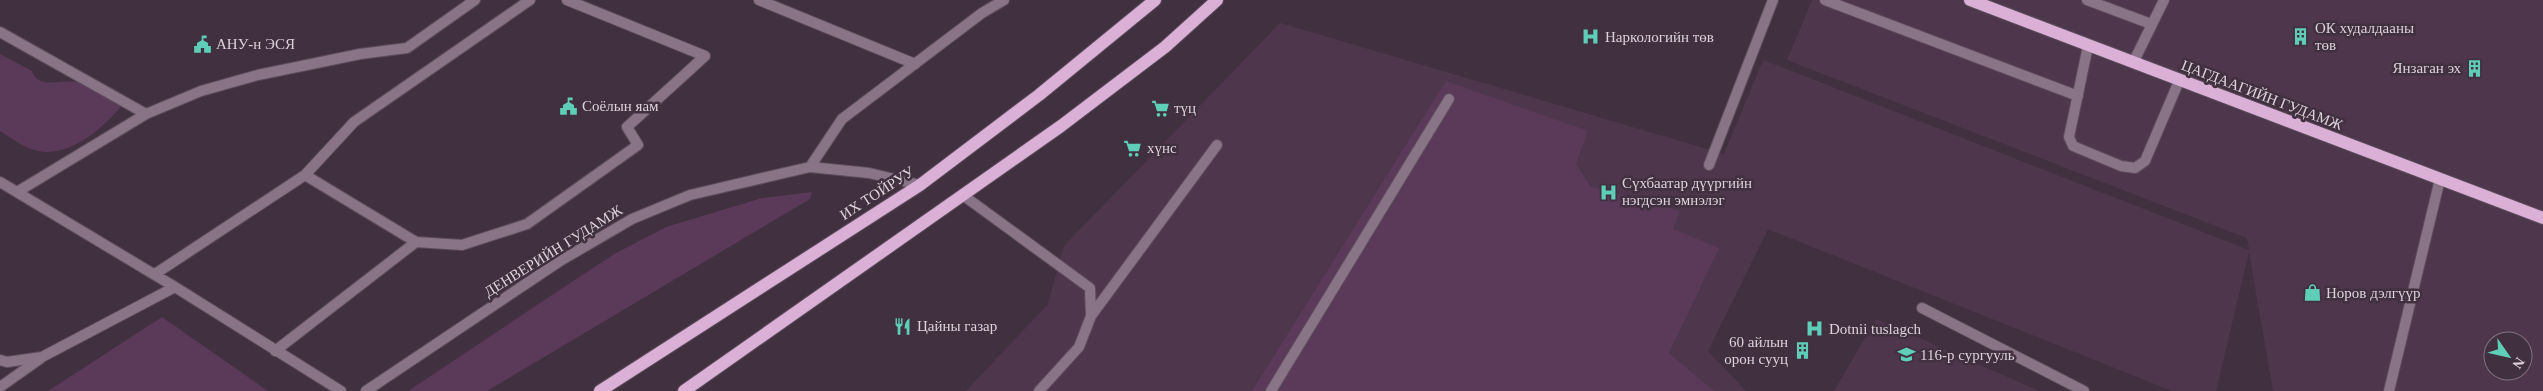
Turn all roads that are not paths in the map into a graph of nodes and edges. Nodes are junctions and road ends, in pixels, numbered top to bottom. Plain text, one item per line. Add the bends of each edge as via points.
1 (475, 0) edge
2 (530, 0) edge
3 (567, 0) edge
4 (759, 0) edge
5 (994, 0) edge
6 (1004, 0) edge
7 (1156, 0) edge
8 (1218, 0) edge
9 (1773, 0) edge
10 (1825, 0) edge
11 (1970, 0) edge
12 (2087, 0) edge
13 (2164, 0) edge
14 (982, 13) junction
15 (2151, 24) junction
16 (0, 32) edge
17 (2088, 46) junction
18 (2133, 63) junction
19 (915, 64) junction
20 (2179, 81) junction
21 (2078, 96) junction
22 (1449, 100) dead end
23 (146, 114) junction
24 (1216, 145) dead end
25 (1709, 165) dead end
26 (810, 167) junction
27 (305, 175) junction
28 (2440, 179) junction
29 (0, 182) edge
30 (920, 185) junction
31 (17, 192) junction
32 (964, 196) junction
33 (2543, 218) edge
34 (416, 242) junction
35 (155, 274) junction
36 (175, 287) junction
37 (1922, 308) dead end
38 (1091, 316) junction
39 (275, 351) junction
40 (42, 357) junction
41 (0, 360) edge
42 (0, 387) edge
43 (341, 391) edge
44 (366, 391) edge
45 (600, 391) edge
46 (684, 391) edge
47 (1039, 391) edge
48 (1271, 391) edge
49 (2084, 391) edge
50 (2390, 391) edge

1 - 23 street via 407,48 258,75 201,91
2 - 27 street via 354,122
3 - 34 street via 705,56 627,127 638,145 527,224 462,245
4 - 19 street
5 - 14 street
6 - 14 street
7 - 30 main road, ИХ ТОЙРУУ
8 - 32 main road via 1166,47
9 - 25 street
10 - 21 street
11 - 17 main road, ЦАГДААГИЙН ГУДАМЖ
12 - 15 street
13 - 15 street
14 - 19 street
15 - 18 street
16 - 23 street
17 - 18 main road, ЦАГДААГИЙН ГУДАМЖ
17 - 21 street
18 - 20 main road, ЦАГДААГИЙН ГУДАМЖ
19 - 26 street via 842,119
20 - 21 street via 2145,161 2135,168 2121,166 2073,146 2069,137
20 - 28 main road, ЦАГДААГИЙН ГУДАМЖ
22 - 48 street
23 - 31 street
24 - 38 street
26 - 30 street, ДЕНВЕРИЙН ГУДАМЖ via 869,173
26 - 44 street, ДЕНВЕРИЙН ГУДАМЖ via 690,195 632,219 560,261
27 - 34 street
27 - 35 street
28 - 33 main road, ЦАГДААГИЙН ГУДАМЖ
28 - 50 street
29 - 31 street
30 - 45 main road, ИХ ТОЙРУУ
31 - 35 street
32 - 38 street via 1090,288
32 - 46 main road
34 - 39 street
35 - 36 street
36 - 39 street
36 - 40 street
37 - 49 street
38 - 47 street via 1079,346
39 - 43 street
40 - 41 street
40 - 42 street

